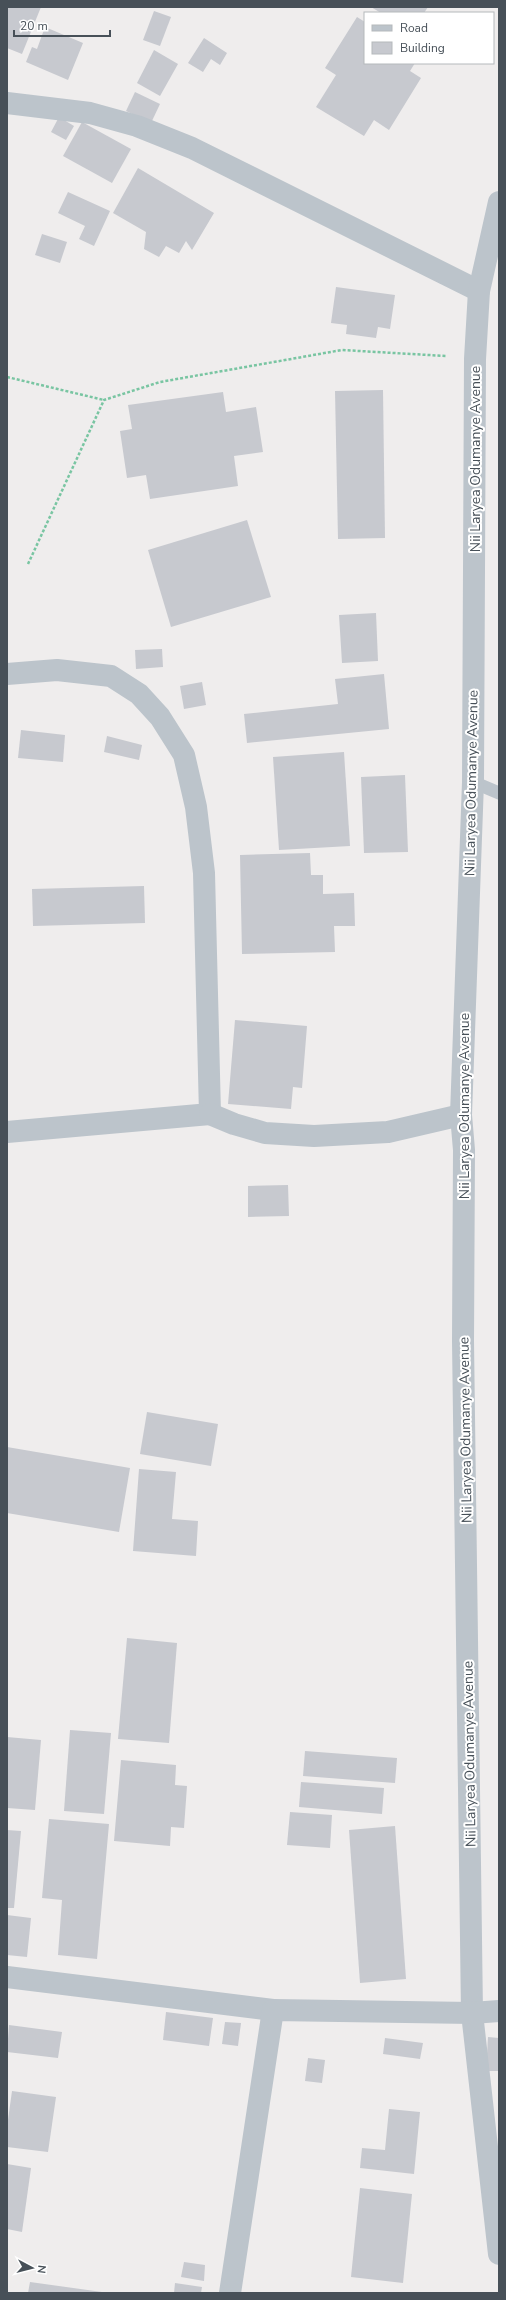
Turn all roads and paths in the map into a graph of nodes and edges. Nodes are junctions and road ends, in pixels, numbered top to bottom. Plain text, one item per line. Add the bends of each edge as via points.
1 (7, 103) edge
2 (499, 202) edge
3 (479, 291) junction
4 (475, 359) junction
5 (7, 377) edge
6 (104, 400) junction
7 (28, 564) dead end
8 (7, 674) edge
9 (473, 782) junction
10 (499, 793) edge
11 (210, 1114) junction
12 (461, 1115) junction
13 (7, 1132) edge
14 (7, 1978) edge
15 (273, 2010) junction
16 (499, 2011) edge
17 (472, 2013) junction
18 (499, 2254) edge
19 (230, 2293) edge

1 - 3 street via 90,113 136,126 178,143
2 - 3 street, Nii Laryea Odumanye Avenue
3 - 4 street, Nii Laryea Odumanye Avenue
4 - 6 path via 342,350 160,382
4 - 9 street, Nii Laryea Odumanye Avenue
5 - 6 path
6 - 7 path
8 - 11 street via 57,670 111,676 139,694 160,717 184,755 196,807 204,873
9 - 10 lane
9 - 12 street, Nii Laryea Odumanye Avenue
11 - 12 street via 265,1133 314,1136 388,1132
11 - 13 street
12 - 17 street, Nii Laryea Odumanye Avenue via 464,1150 463,1341
14 - 15 street
15 - 17 street
15 - 19 street
16 - 17 street
17 - 18 street, Nii Laryea Odumanye Avenue

